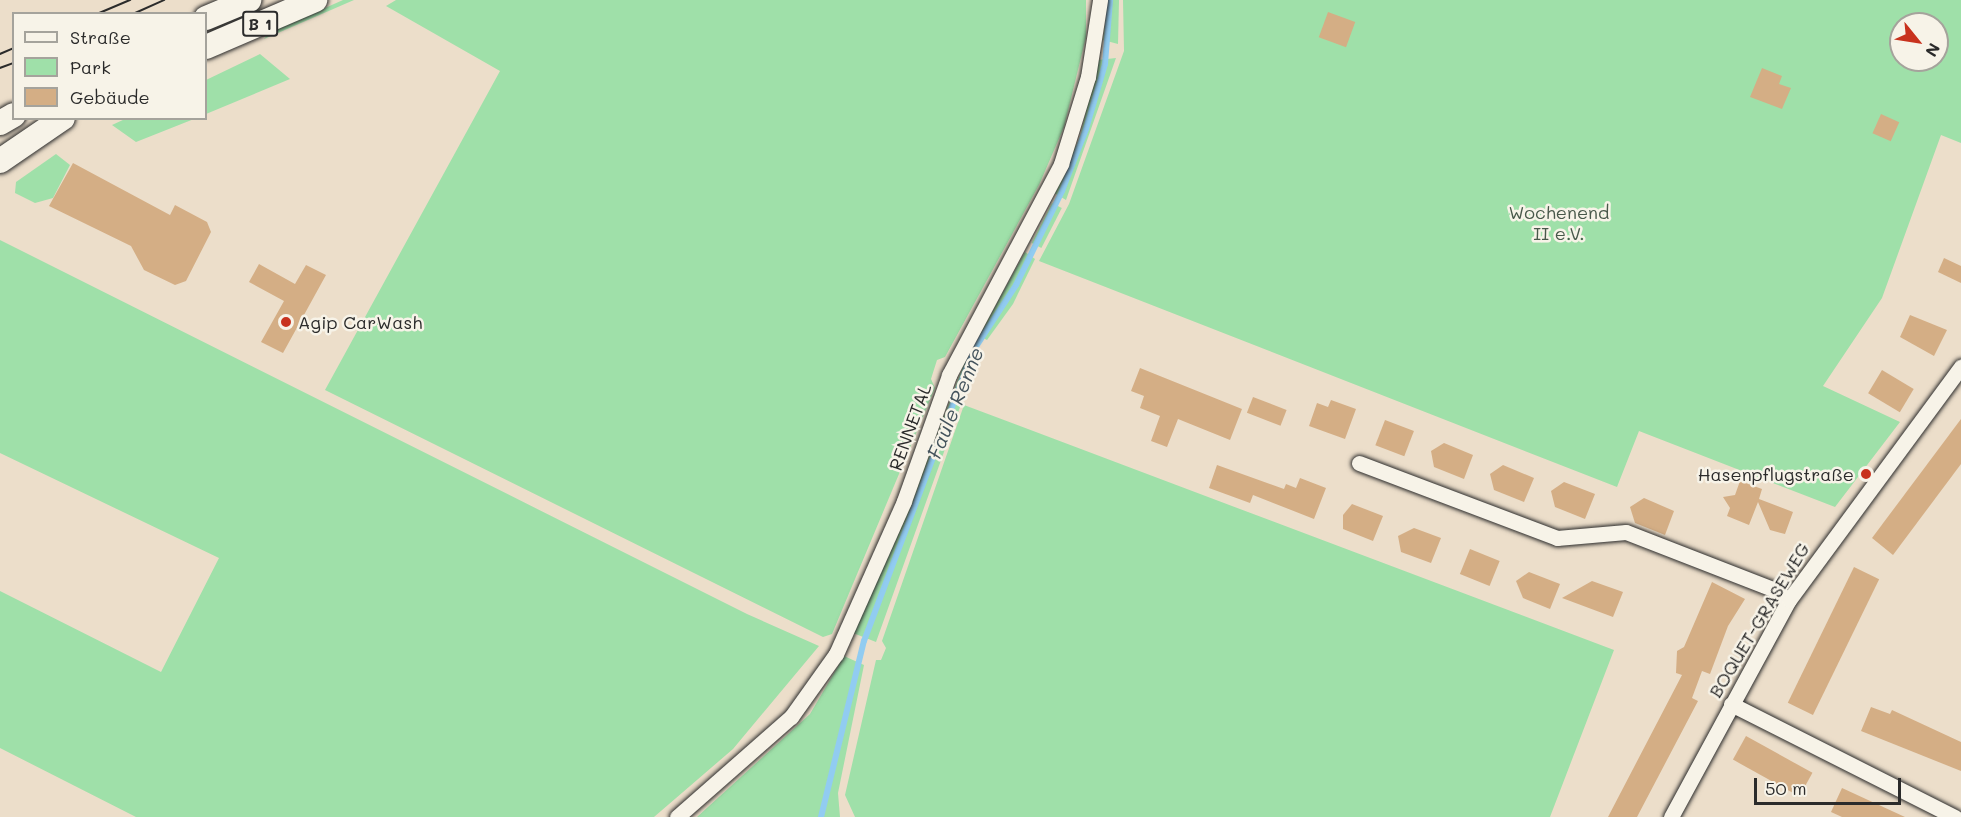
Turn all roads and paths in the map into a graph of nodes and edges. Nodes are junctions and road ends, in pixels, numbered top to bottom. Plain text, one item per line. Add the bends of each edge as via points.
1 (249, 0) edge
2 (315, 0) edge
3 (1100, 0) edge
4 (207, 18) edge
5 (207, 47) edge
6 (60, 120) edge
7 (0, 161) edge
8 (1961, 368) edge
9 (1359, 463) dead end
10 (1790, 600) junction
11 (1731, 704) junction
12 (676, 817) edge
13 (1671, 817) edge
14 (1955, 817) edge

1 - 4 main road, B 1
2 - 5 main road, B 1
3 - 12 street, RENNETAL via 1088,77 1061,164 949,375 904,501 836,654 791,717
6 - 7 main road
8 - 10 street, BOQUET-GRASEWEG
9 - 10 street via 1557,538 1626,532 1773,589
10 - 11 street, BOQUET-GRASEWEG
11 - 13 street, BOQUET-GRASEWEG
11 - 14 street

